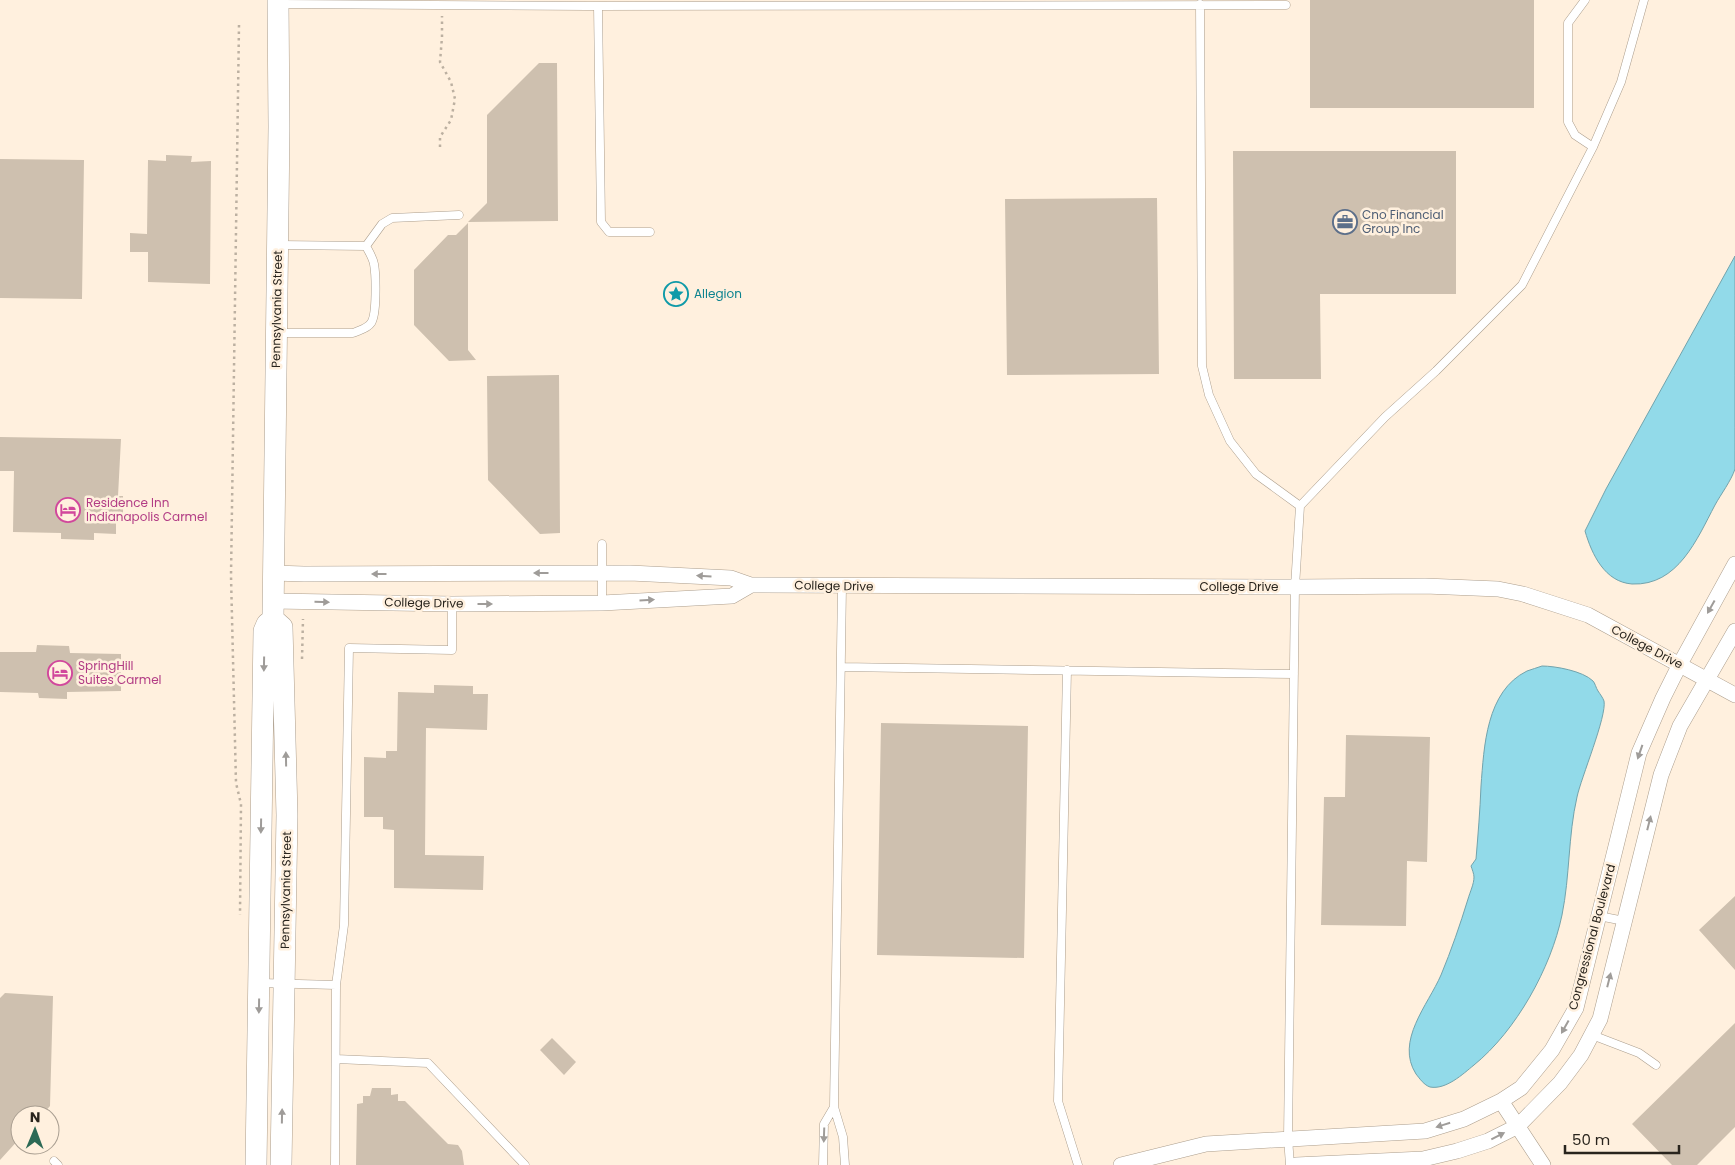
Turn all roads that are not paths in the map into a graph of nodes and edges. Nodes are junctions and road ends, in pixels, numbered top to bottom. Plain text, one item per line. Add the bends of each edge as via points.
1 (1584, 0) edge
2 (1644, 0) edge
3 (278, 2) edge
4 (1200, 4) junction
5 (1286, 5) dead end
6 (598, 6) junction
7 (1593, 147) junction
8 (459, 215) dead end
9 (650, 232) dead end
10 (278, 245) junction
11 (366, 246) junction
12 (276, 333) junction
13 (1300, 506) junction
14 (602, 544) dead end
15 (1735, 564) edge
16 (273, 573) junction
17 (602, 573) junction
18 (751, 585) junction
19 (842, 586) junction
20 (1295, 587) junction
21 (602, 603) junction
22 (452, 604) junction
23 (273, 610) junction
24 (1735, 631) edge
25 (1680, 664) junction
26 (841, 667) junction
27 (1068, 670) junction
28 (1294, 674) junction
29 (1707, 680) junction
30 (1735, 695) edge
31 (1599, 916) junction
32 (1624, 921) junction
33 (259, 982) junction
34 (284, 983) junction
35 (336, 985) junction
36 (1592, 1035) junction
37 (336, 1059) junction
38 (1656, 1065) dead end
39 (1501, 1101) junction
40 (834, 1107) junction
41 (1518, 1126) junction
42 (1288, 1138) junction
43 (256, 1165) edge
44 (281, 1165) edge
45 (335, 1165) edge
46 (525, 1165) edge
47 (823, 1165) edge
48 (845, 1165) edge
49 (1078, 1165) edge
50 (1121, 1165) edge
51 (1290, 1165) edge
52 (1296, 1165) edge
53 (1543, 1165) edge

1 - 7 lane via 1568,23 1568,122 1575,135
2 - 7 lane via 1621,82
3 - 6 lane
3 - 10 main road, Pennsylvania Street
4 - 5 lane
4 - 6 lane
4 - 13 lane via 1202,366 1209,394 1230,441 1256,474
6 - 9 lane via 601,222 609,232
7 - 13 lane via 1522,285 1385,417
8 - 11 lane via 392,218 382,224
10 - 11 lane
10 - 12 main road, Pennsylvania Street
11 - 12 lane via 374,267 374,316 370,324 354,333
12 - 16 main road, Pennsylvania Street
13 - 20 lane
14 - 17 lane
15 -> 25 street, Congressional Boulevard
17 -> 16 street, College Drive
16 - 23 main road, Pennsylvania Street
18 -> 17 street, College Drive via 731,578
17 - 21 lane
18 - 19 street, College Drive
21 -> 18 street, College Drive via 732,596
19 - 20 street, College Drive
19 - 26 lane
20 - 25 street, College Drive via 1425,586 1498,589 1523,594 1588,615
20 - 28 lane
22 -> 21 street, College Drive
23 -> 22 street, College Drive
22 - 35 lane via 452,650 349,648 344,925
23 -> 33 main road, Pennsylvania Street via 264,631
34 -> 23 main road, Pennsylvania Street via 287,815 282,627
24 - 29 street
25 - 29 street, College Drive
25 -> 31 street, Congressional Boulevard via 1639,753
26 - 27 lane
26 - 40 lane
27 - 28 lane
27 - 49 lane via 1058,1101
28 - 42 lane
29 - 30 street, College Drive
32 -> 29 street via 1661,775 1680,726
31 - 32 lane
31 -> 39 street, Congressional Boulevard via 1576,1008 1552,1050 1521,1088
36 -> 32 street via 1600,1019
33 - 34 lane
33 -> 43 main road, Pennsylvania Street
34 - 35 lane
44 -> 34 main road, Pennsylvania Street
35 - 37 lane
36 - 38 lane via 1639,1053
36 - 41 street via 1560,1083
37 - 45 lane
37 - 46 lane via 428,1063
39 - 41 street
39 -> 42 street, Congressional Boulevard via 1464,1119 1425,1131
40 -> 47 lane via 824,1124
40 - 48 lane via 844,1137
52 -> 41 street via 1423,1159 1488,1141
41 - 53 street
42 - 50 street, Congressional Boulevard via 1206,1144
42 - 51 lane

